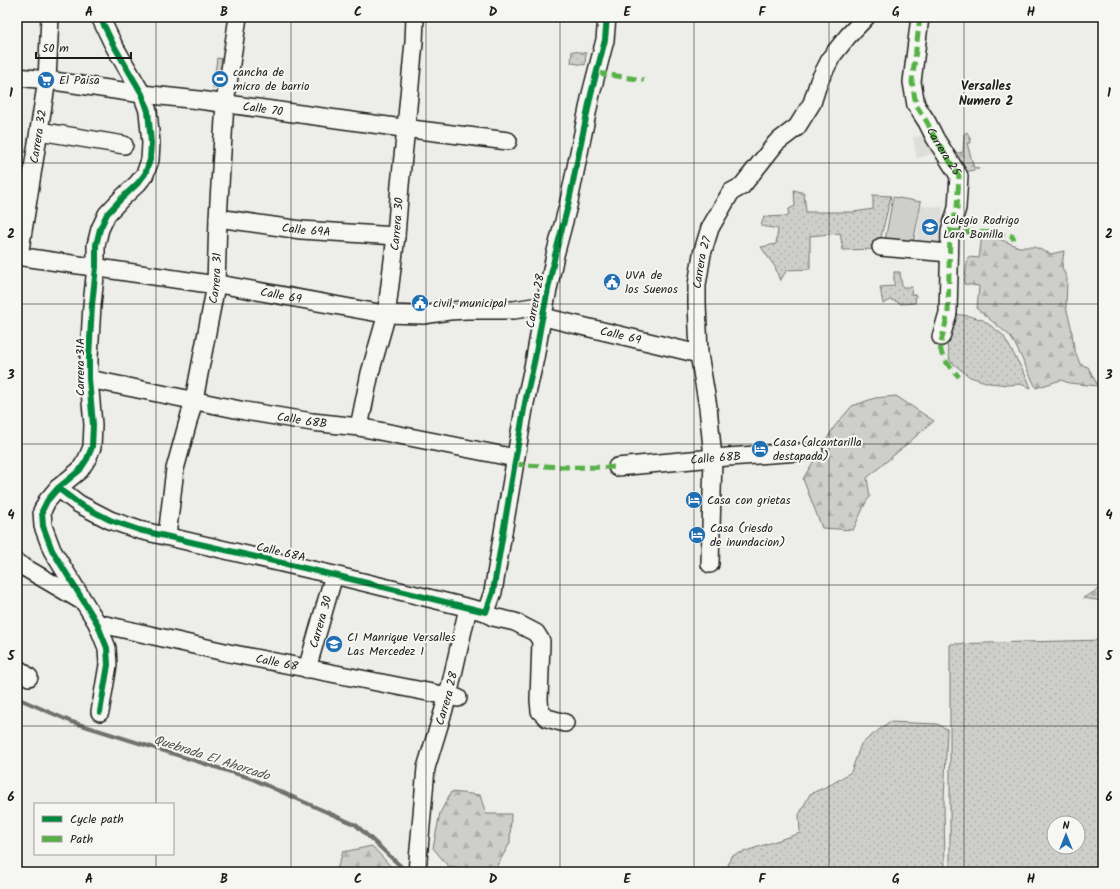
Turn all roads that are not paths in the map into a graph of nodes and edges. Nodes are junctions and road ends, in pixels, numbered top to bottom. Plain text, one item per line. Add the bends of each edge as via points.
1 (50, 17) edge
2 (100, 17) edge
3 (238, 17) edge
4 (415, 17) edge
5 (607, 17) edge
6 (866, 17) edge
7 (920, 17) edge
8 (17, 77) edge
9 (47, 80) junction
10 (142, 94) junction
11 (225, 104) junction
12 (406, 128) junction
13 (39, 130) junction
14 (508, 141) dead end
15 (124, 145) dead end
16 (218, 218) junction
17 (396, 236) junction
18 (881, 247) dead end
19 (949, 253) junction
20 (18, 256) edge
21 (96, 267) junction
22 (216, 285) junction
23 (544, 310) junction
24 (386, 314) junction
25 (942, 337) dead end
26 (699, 354) junction
27 (89, 379) junction
28 (194, 400) junction
29 (359, 427) junction
30 (814, 451) dead end
31 (516, 458) junction
32 (713, 458) junction
33 (617, 467) dead end
34 (58, 488) junction
35 (167, 536) junction
36 (17, 563) edge
37 (710, 564) dead end
38 (334, 575) junction
39 (85, 603) junction
40 (468, 608) junction
41 (486, 612) junction
42 (97, 623) junction
43 (307, 669) junction
44 (453, 697) junction
45 (100, 712) dead end
46 (565, 723) dead end
47 (417, 872) edge

1 - 9 street, Carrera 32
2 - 10 street, Carrera 31A via 112,44
3 - 11 street, Carrera 31
4 - 12 street, Carrera 30
5 - 23 street, Carrera 28 via 605,40
6 - 26 street, Carrera 27 via 832,56 812,103 797,127 776,143 742,186 731,192 710,228 702,254 697,285
7 - 19 street, Carrera 25 via 912,82 916,105 959,176 957,208 950,231
8 - 9 street, Calle 70
9 - 10 street, Calle 70
9 - 13 street, Carrera 32
10 - 11 street, Calle 70
10 - 21 street, Carrera 31A via 149,117 150,160 145,174 138,183 107,214 96,245
11 - 12 street, Calle 70
11 - 16 street, Carrera 31
12 - 14 street, Calle 70
12 - 17 street, Carrera 30
13 - 15 street
13 - 20 street, Carrera 32
16 - 17 street, Calle 69A via 301,230
16 - 22 street, Carrera 31
17 - 24 street, Carrera 30
18 - 19 street
19 - 25 street, Carrera 25 via 948,313
20 - 21 street, Calle 69
21 - 22 street, Calle 69
21 - 27 street, Carrera 31A
22 - 24 street, Calle 69
22 - 28 street, Carrera 31
23 - 24 street, Calle 69
23 - 26 street, Calle 69 via 552,319
23 - 31 street, Carrera 28
24 - 29 street, Carrera 30
26 - 32 street, Carrera 27
27 - 28 street, Calle 68B
27 - 34 street, Carrera 31A via 92,447 80,470
28 - 29 street, Calle 68B via 312,422
28 - 35 street, Carrera 31 via 175,470
29 - 31 street, Calle 68B
30 - 32 street, Calle 68B
31 - 41 street, Carrera 28 via 493,592
32 - 33 street, Calle 68B
32 - 37 street, Carrera 27
34 - 35 street, Calle 68A via 79,504 110,520
34 - 39 street, Carrera 31A via 42,511 43,526 52,550
35 - 38 street, Calle 68A
36 - 39 street
38 - 40 street, Calle 68A
38 - 43 street, Carrera 30
39 - 42 street, Carrera 31A
40 - 41 street, Calle 68A
40 - 44 street, Carrera 28
41 - 46 street, Calle 68A via 493,617 515,622 536,633 541,641 540,711 546,718
42 - 43 street, Calle 68
42 - 45 street, Carrera 31A via 107,648 108,665
43 - 44 street, Calle 68
44 - 47 street, Carrera 28 via 426,768

